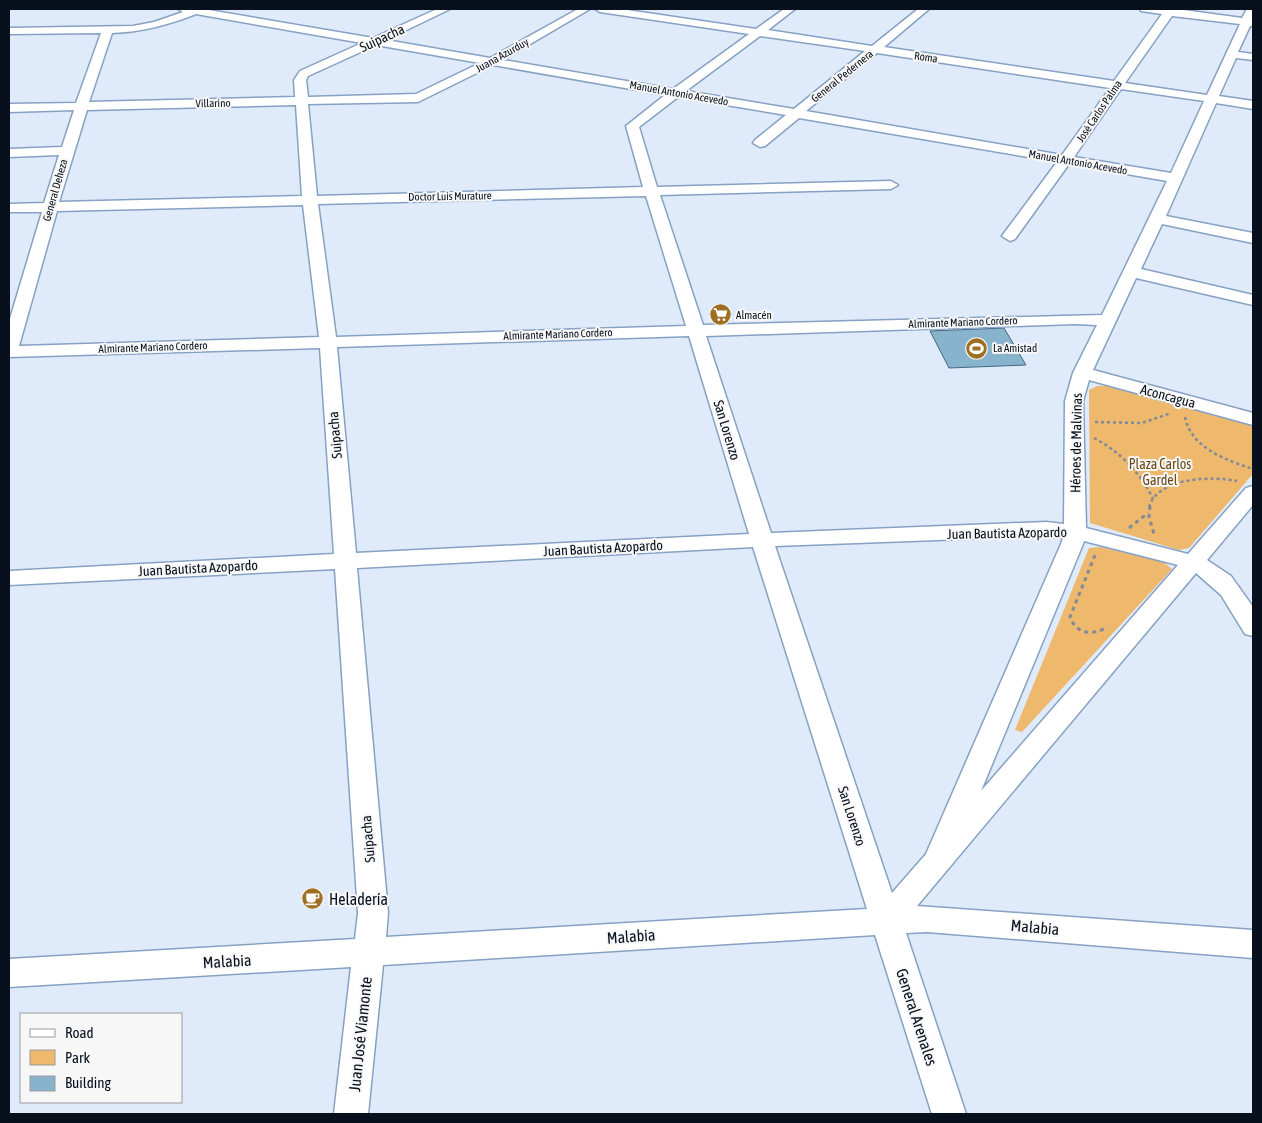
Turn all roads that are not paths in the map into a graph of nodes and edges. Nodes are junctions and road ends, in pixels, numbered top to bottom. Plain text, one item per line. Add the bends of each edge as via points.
1 (183, 9) edge
2 (445, 9) edge
3 (585, 9) edge
4 (600, 9) edge
5 (790, 9) edge
6 (924, 9) edge
7 (1145, 9) edge
8 (1252, 9) edge
9 (200, 10) edge
10 (1170, 10) edge
11 (1250, 22) edge
12 (107, 30) junction
13 (9, 31) edge
14 (757, 32) junction
15 (374, 41) junction
16 (876, 49) junction
17 (1232, 54) junction
18 (1253, 57) edge
19 (491, 62) junction
20 (1116, 85) junction
21 (675, 92) junction
22 (418, 98) joint
23 (1210, 98) junction
24 (302, 101) junction
25 (1253, 105) edge
26 (80, 106) junction
27 (9, 108) edge
28 (796, 113) junction
29 (760, 143) dead end
30 (66, 151) junction
31 (9, 153) edge
32 (1066, 160) junction
33 (1175, 178) junction
34 (891, 185) dead end
35 (652, 191) junction
36 (310, 200) junction
37 (9, 208) edge
38 (50, 208) junction
39 (1157, 219) junction
40 (1010, 236) dead end
41 (1253, 238) edge
42 (1131, 272) junction
43 (1253, 300) edge
44 (1107, 320) junction
45 (696, 330) junction
46 (328, 341) junction
47 (9, 352) edge
48 (1082, 374) junction
49 (1253, 419) edge
50 (1246, 487) edge
51 (1075, 532) junction
52 (762, 540) junction
53 (345, 560) junction
54 (1193, 562) junction
55 (9, 578) edge
56 (1253, 628) edge
57 (938, 859) junction
58 (886, 920) junction
59 (1253, 944) edge
60 (369, 953) junction
61 (9, 973) edge
62 (351, 1114) edge
63 (948, 1114) edge

1 - 9 street, Manuel Antonio Acevedo
2 - 15 street, Suipacha
3 - 19 street, Juana Azurduy
4 - 14 street, Roma
5 - 14 street, San Lorenzo
6 - 16 street, General Pedernera
7 - 10 street
8 - 11 street, Héroes de Malvinas
9 - 12 street via 133,30
9 - 15 street, Manuel Antonio Acevedo
10 - 11 street
10 - 20 street, José Carlos Palma
11 - 17 street, Héroes de Malvinas
12 - 13 street
12 - 26 street, General Deheza
14 - 16 street, Roma
14 - 21 street, San Lorenzo
15 - 19 street, Manuel Antonio Acevedo
15 - 24 street, Suipacha via 304,74 300,80
16 - 20 street, Roma
16 - 28 street, General Pedernera
17 - 18 street
17 - 23 street, Héroes de Malvinas
19 - 21 street, Manuel Antonio Acevedo
19 - 22 street, Juana Azurduy
20 - 23 street, Roma
20 - 32 street, José Carlos Palma
21 - 28 street, Manuel Antonio Acevedo
21 - 35 street, San Lorenzo via 632,126
22 - 24 street, Villarino
23 - 25 street, Roma
23 - 33 street, Héroes de Malvinas
24 - 26 street, Villarino
24 - 36 street, Suipacha
26 - 27 street, Villarino
26 - 30 street, General Deheza
28 - 29 street, General Pedernera
28 - 32 street, Manuel Antonio Acevedo
30 - 31 street
30 - 38 street, General Deheza
32 - 33 street, Manuel Antonio Acevedo
32 - 40 street, José Carlos Palma
33 - 39 street, Héroes de Malvinas
34 - 35 street, Doctor Luis Murature
35 - 36 street, Doctor Luis Murature
35 - 45 street, San Lorenzo
36 - 38 street, Doctor Luis Murature
36 - 46 street, Suipacha
37 - 38 street, Doctor Luis Murature
38 - 47 street, General Deheza
39 - 41 street
39 - 42 street, Héroes de Malvinas
42 - 43 street
42 - 44 street, Héroes de Malvinas
44 - 45 street, Almirante Mariano Cordero
44 - 48 street, Héroes de Malvinas
45 - 46 street, Almirante Mariano Cordero
45 - 52 street, San Lorenzo
46 - 47 street, Almirante Mariano Cordero
46 - 53 street, Suipacha
48 - 49 street, Aconcagua
48 - 51 street, Héroes de Malvinas via 1075,396
50 - 54 street, Héroes de Malvinas
51 - 52 street, Juan Bautista Azopardo via 1046,529
51 - 54 street, Juan Bautista Azopardo
51 - 57 street, Héroes de Malvinas
52 - 53 street, Juan Bautista Azopardo
52 - 58 street, San Lorenzo
53 - 55 street, Juan Bautista Azopardo
53 - 60 street, Suipacha via 374,913
54 - 56 street, Juan Bautista Azopardo via 1210,570 1225,583
54 - 57 street, Héroes de Malvinas
57 - 58 street, Héroes de Malvinas
58 - 59 street, Malabia via 958,921
58 - 60 street, Malabia
58 - 63 street, General Arenales
60 - 61 street, Malabia
60 - 62 street, Juan José Viamonte

